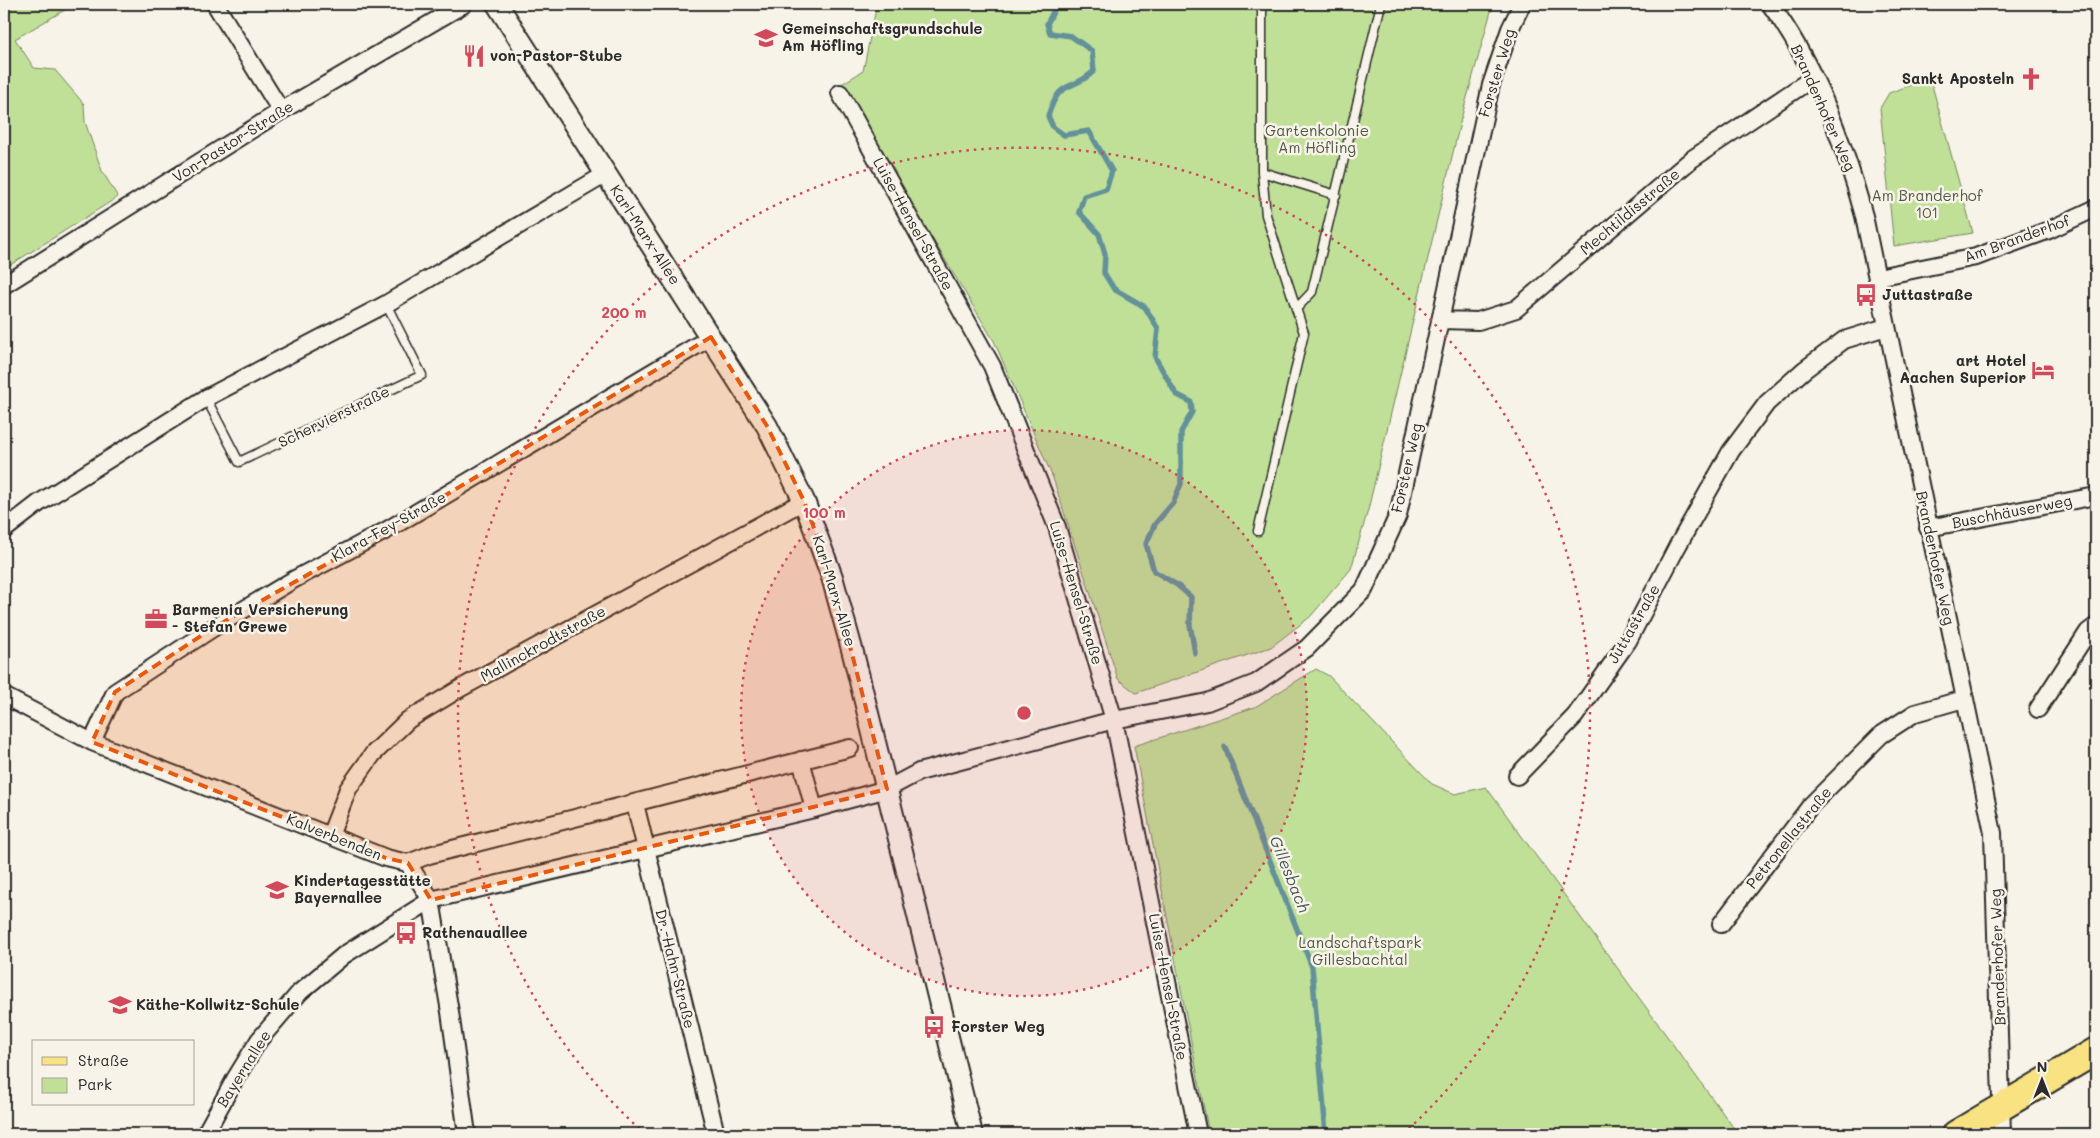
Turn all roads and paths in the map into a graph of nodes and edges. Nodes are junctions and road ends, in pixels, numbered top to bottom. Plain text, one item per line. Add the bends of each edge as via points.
1 (215, 4) edge
2 (464, 4) edge
3 (496, 4) edge
4 (1262, 4) edge
5 (1381, 4) edge
6 (1522, 4) edge
7 (1770, 4) edge
8 (1812, 78) junction
9 (840, 93) dead end
10 (281, 111) junction
11 (1262, 172) junction
12 (606, 174) junction
13 (1336, 195) junction
14 (2096, 208) edge
15 (1878, 278) junction
16 (4, 285) edge
17 (386, 304) junction
18 (1296, 309) junction
19 (1440, 320) junction
20 (1886, 326) junction
21 (711, 337) junction
22 (206, 398) junction
23 (2096, 496) edge
24 (804, 501) junction
25 (1928, 528) junction
26 (4, 530) edge
27 (1258, 531) dead end
28 (2096, 626) edge
29 (4, 696) edge
30 (1964, 699) junction
31 (2038, 709) dead end
32 (1114, 720) junction
33 (92, 742) junction
34 (850, 748) dead end
35 (801, 760) junction
36 (1517, 776) dead end
37 (887, 789) junction
38 (635, 804) junction
39 (814, 809) junction
40 (330, 836) junction
41 (646, 850) junction
42 (408, 863) junction
43 (431, 900) junction
44 (1721, 924) dead end
45 (2096, 1051) edge
46 (2002, 1105) junction
47 (205, 1134) edge
48 (467, 1134) edge
49 (716, 1134) edge
50 (972, 1134) edge
51 (1198, 1134) edge
52 (1956, 1134) edge
53 (2002, 1134) edge

1 - 10 street
2 - 10 street, Von-Pastor-Straße
3 - 12 street, Karl-Marx-Allee
4 - 11 lane
5 - 13 lane
6 - 19 street, Forster Weg via 1491,85
7 - 8 street, Branderhofer Weg via 1782,20
8 - 15 street, Branderhofer Weg via 1848,158
8 - 19 street, Mechtildisstraße via 1692,159 1516,309 1478,321
9 - 32 street, Luise-Hensel-Straße via 992,366 1058,527
10 - 16 street, Von-Pastor-Straße
11 - 13 lane
11 - 18 lane via 1266,215
12 - 17 street
12 - 21 street, Karl-Marx-Allee
13 - 18 lane via 1312,292
14 - 15 street, Am Branderhof via 2049,230 1976,257
15 - 20 street, Branderhofer Weg
17 - 22 street
17 - 22 lane, Schervierstraße via 422,375 239,462
18 - 27 lane via 1304,332
19 - 32 street, Forster Weg via 1398,515 1364,590 1307,648 1256,683 1207,702
20 - 25 street, Branderhofer Weg
20 - 36 street, Juttastraße via 1844,340 1767,403 1731,450 1628,641 1575,716
21 - 24 street, Karl-Marx-Allee via 767,426
21 - 33 street, Klara-Fey-Straße via 180,649 115,692
22 - 26 street via 38,503
23 - 25 street, Buschhäuserweg
24 - 37 street, Karl-Marx-Allee via 832,577
24 - 40 street, Mallinckrodtstraße via 408,720 373,754 348,789
25 - 30 street, Branderhofer Weg
28 - 31 street via 2088,632
29 - 33 street, Kalverbenden
30 - 44 street, Petronellastraße via 1915,713 1881,735 1811,805
30 - 46 street, Branderhofer Weg via 1993,833
32 - 37 street, Forster Weg via 919,772
32 - 51 street, Luise-Hensel-Straße
33 - 40 street, Kalverbenden
34 - 35 street
35 - 38 street
35 - 39 street
37 - 39 street
37 - 50 street, Karl-Marx-Allee
38 - 41 street, Dr.-Hahn-Straße
38 - 42 street
39 - 41 street
40 - 42 street, Kalverbenden
41 - 43 street
41 - 49 street, Dr.-Hahn-Straße
42 - 43 street
43 - 47 street, Bayernallee via 344,955 300,992 259,1040
43 - 48 street
45 - 46 main road
46 - 52 main road
46 - 53 street, Branderhofer Weg

